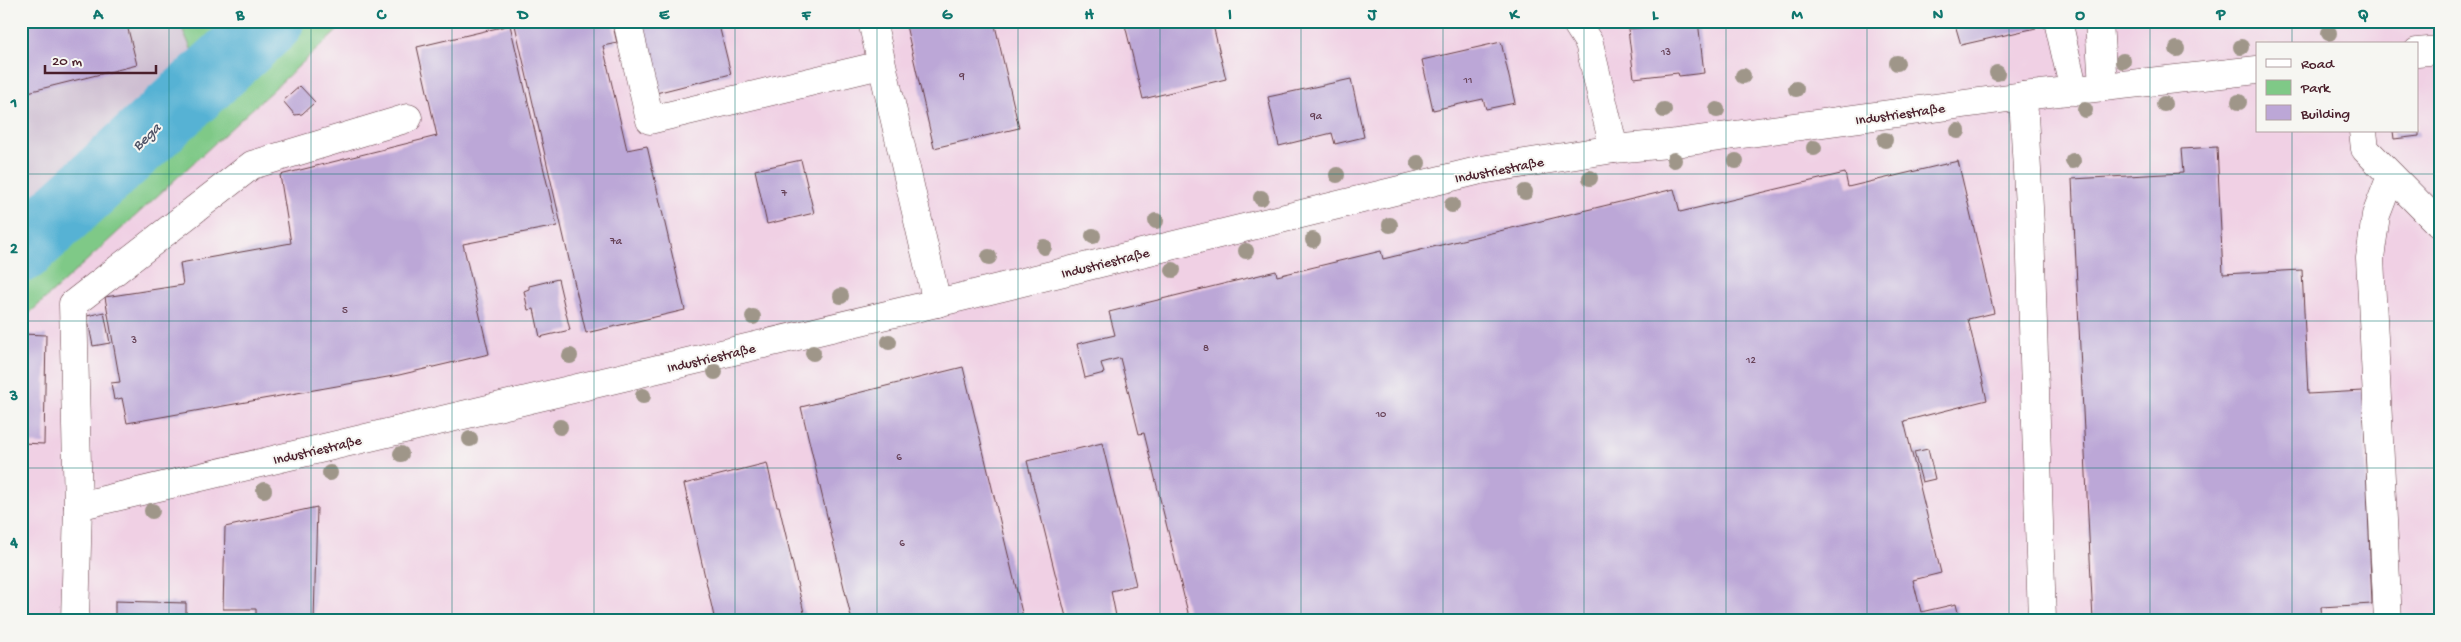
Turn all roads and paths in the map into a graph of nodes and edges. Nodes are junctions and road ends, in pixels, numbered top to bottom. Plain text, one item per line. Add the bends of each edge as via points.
1 (627, 21) edge
2 (872, 21) edge
3 (1575, 21) edge
4 (2058, 21) edge
5 (2099, 21) edge
6 (2440, 50) edge
7 (2418, 52) edge
8 (881, 65) junction
9 (2256, 70) edge
10 (2103, 87) junction
11 (2074, 91) junction
12 (2023, 96) junction
13 (408, 118) dead end
14 (2364, 132) edge
15 (1614, 149) junction
16 (2391, 176) junction
17 (2440, 222) edge
18 (937, 303) junction
19 (78, 506) junction
20 (74, 621) edge
21 (2042, 621) edge
22 (2388, 621) edge

1 - 8 street via 650,120
2 - 8 street
3 - 15 street via 1589,43
4 - 11 street
5 - 10 street
6 - 7 street
8 - 18 street
9 - 10 street, Industriestraße
10 - 11 street, Industriestraße
11 - 12 street, Industriestraße
12 - 15 street, Industriestraße
12 - 21 street
13 - 19 street via 252,165 73,304
14 - 16 street via 2365,149
15 - 18 street, Industriestraße via 1481,170
16 - 17 street via 2436,222
16 - 22 street via 2376,215 2370,258
18 - 19 street, Industriestraße
19 - 20 street

